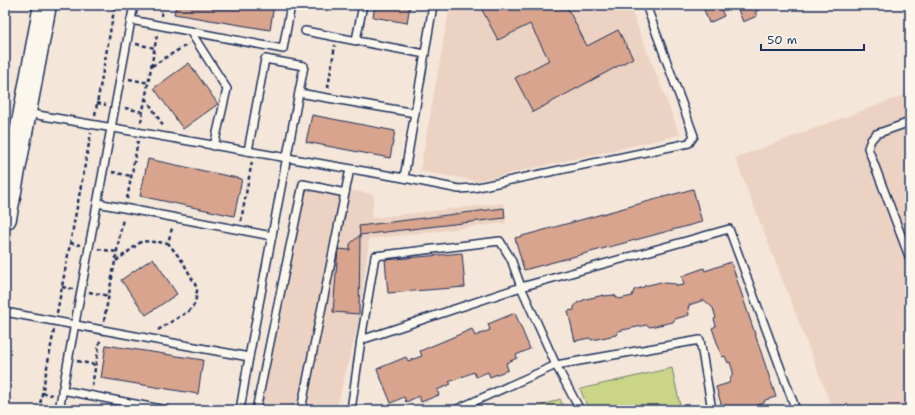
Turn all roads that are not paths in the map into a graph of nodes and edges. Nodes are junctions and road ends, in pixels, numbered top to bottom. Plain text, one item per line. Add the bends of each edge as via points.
1 (45, 5) edge
2 (134, 5) edge
3 (291, 5) edge
4 (363, 5) edge
5 (433, 5) edge
6 (646, 5) edge
7 (132, 20) junction
8 (190, 31) junction
9 (305, 31) dead end
10 (356, 40) junction
11 (425, 54) junction
12 (299, 93) junction
13 (25, 113) junction
14 (415, 113) junction
15 (910, 122) edge
16 (111, 128) junction
17 (214, 146) junction
18 (251, 152) junction
19 (287, 158) junction
20 (350, 169) junction
21 (404, 178) junction
22 (345, 193) junction
23 (97, 203) junction
24 (6, 208) edge
25 (272, 236) junction
26 (910, 259) edge
27 (521, 288) junction
28 (5, 312) edge
29 (75, 324) junction
30 (361, 340) junction
31 (249, 357) junction
32 (556, 365) junction
33 (62, 390) junction
34 (144, 408) edge
35 (59, 410) edge
36 (166, 410) edge
37 (240, 410) edge
38 (256, 410) edge
39 (301, 410) edge
40 (351, 410) edge
41 (455, 410) edge
42 (580, 410) edge
43 (712, 410) edge
44 (796, 410) edge

1 - 13 main road
2 - 7 lane
3 - 8 lane via 283,49
4 - 10 lane
5 - 11 lane
6 - 21 lane via 694,136 689,143 473,188 459,189
7 - 8 lane
7 - 16 lane
8 - 17 lane via 227,89
9 - 10 lane
10 - 11 lane
11 - 14 lane
12 - 14 lane
12 - 18 lane via 304,66 265,59
12 - 19 lane
13 - 16 lane
13 - 24 main road
14 - 21 lane
15 - 26 lane via 876,134 868,148
16 - 17 lane
16 - 23 lane
17 - 18 lane
18 - 19 lane
19 - 20 lane
19 - 25 lane
20 - 21 lane
20 - 22 lane
22 - 38 lane via 302,184
22 - 39 lane
23 - 25 lane
23 - 29 lane
25 - 31 lane
27 - 30 lane
27 - 30 lane via 511,259 500,241 376,256
27 - 32 lane
27 - 44 lane via 729,229
28 - 29 lane
29 - 31 lane
29 - 33 lane
30 - 40 lane
31 - 37 lane
32 - 41 lane
32 - 42 lane
32 - 43 lane via 700,340
33 - 34 lane
33 - 35 lane
34 - 36 lane

